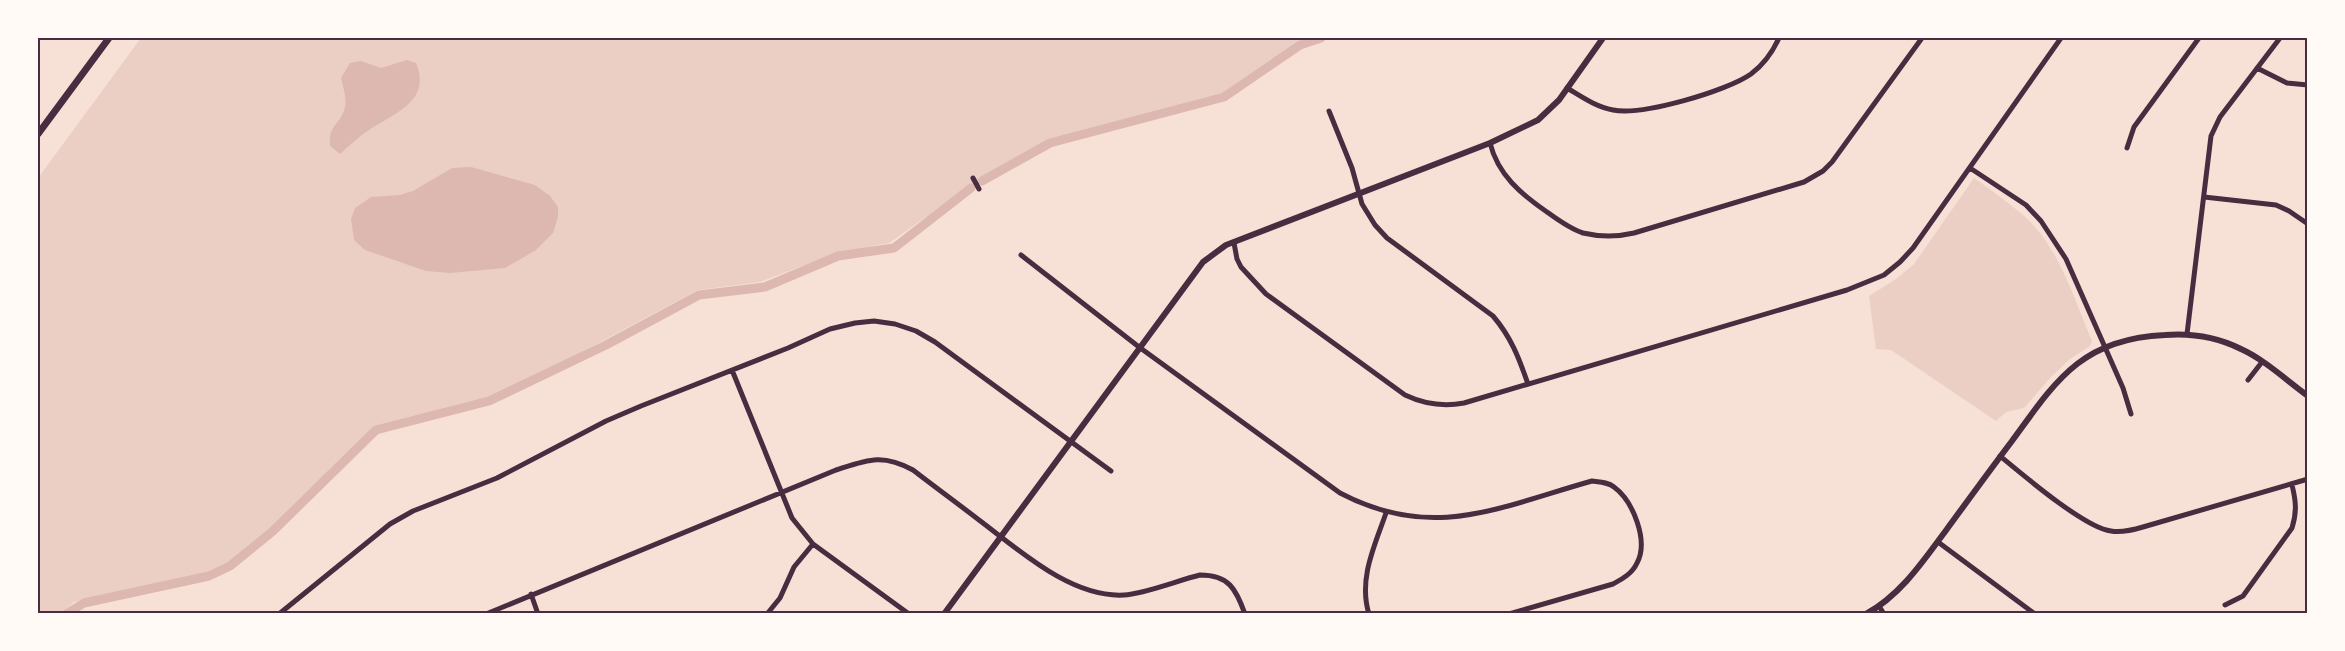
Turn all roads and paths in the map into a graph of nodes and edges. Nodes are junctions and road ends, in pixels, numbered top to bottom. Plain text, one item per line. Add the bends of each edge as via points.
1 (109, 38) edge
2 (1603, 38) edge
3 (1779, 38) edge
4 (1922, 38) edge
5 (2061, 38) edge
6 (2199, 38) edge
7 (2280, 38) edge
8 (2257, 68) junction
9 (2307, 85) edge
10 (1567, 88) junction
11 (1329, 111) dead end
12 (38, 134) edge
13 (1490, 143) junction
14 (2127, 148) dead end
15 (1970, 168) junction
16 (973, 178) dead end
17 (979, 189) dead end
18 (1359, 194) junction
19 (2204, 197) junction
20 (2307, 224) edge
21 (1234, 243) junction
22 (1022, 255) dead end
23 (2187, 334) junction
24 (1138, 347) junction
25 (2106, 348) junction
26 (2262, 362) junction
27 (732, 370) junction
28 (2248, 380) dead end
29 (1528, 384) junction
30 (2307, 396) edge
31 (2131, 414) dead end
32 (1069, 442) junction
33 (2000, 456) junction
34 (1111, 471) dead end
35 (2307, 479) edge
36 (2292, 485) junction
37 (781, 492) junction
38 (1386, 513) junction
39 (1000, 537) junction
40 (1938, 542) junction
41 (813, 544) junction
42 (531, 594) junction
43 (2225, 605) dead end
44 (1879, 606) junction
45 (279, 614) edge
46 (486, 614) edge
47 (538, 614) edge
48 (767, 614) edge
49 (909, 614) edge
50 (944, 614) edge
51 (1245, 614) edge
52 (1369, 614) edge
53 (1509, 614) edge
54 (1866, 614) edge
55 (1884, 614) edge
56 (2035, 614) edge

1 - 12 main road
2 - 10 street
3 - 10 street via 1767,58 1740,81 1648,109 1614,111
4 - 13 street via 1832,162 1815,177 1634,233 1596,236 1564,224 1505,176
5 - 15 street
6 - 14 street via 2134,127
7 - 8 street
8 - 9 street via 2287,83
8 - 19 street via 2220,117 2211,136
10 - 13 street via 1553,108 1538,120
11 - 18 street
13 - 18 street
15 - 25 street via 2026,205 2041,221 2066,259
15 - 29 street via 1914,248 1884,274 1770,315
16 - 17 street
18 - 21 street
18 - 29 street via 1369,216 1387,238 1493,316 1515,346
19 - 20 street via 2276,206
19 - 23 street
21 - 24 street via 1218,249 1203,262
21 - 29 street via 1241,267 1266,294 1405,395 1436,405 1455,405
22 - 24 street
23 - 25 street via 2146,336
23 - 26 street via 2233,345
24 - 32 street
24 - 38 street via 1340,492
25 - 31 street
25 - 33 street via 2082,360 2052,385
26 - 28 street
26 - 30 street
27 - 32 street via 830,329 874,321 895,324 935,342
27 - 37 street
27 - 45 street via 606,422 497,478 413,511 390,524
32 - 34 street
32 - 39 street
33 - 36 street via 2089,523 2112,531 2144,527
33 - 40 street
35 - 36 street
36 - 43 street via 2296,508 2292,528 2242,596
37 - 39 street via 870,459 898,462
37 - 41 street via 792,518
37 - 42 street
38 - 52 street via 1367,571
38 - 53 street via 1448,518 1482,513 1592,481 1613,486 1625,497 1637,522 1641,552 1635,567 1612,584
39 - 50 street
39 - 51 street via 1063,580 1104,594 1125,595 1212,575 1231,586
40 - 44 street via 1903,585
40 - 56 street
41 - 48 street via 794,567 780,598
41 - 49 street
42 - 46 street
42 - 47 street
44 - 54 street
44 - 55 street

